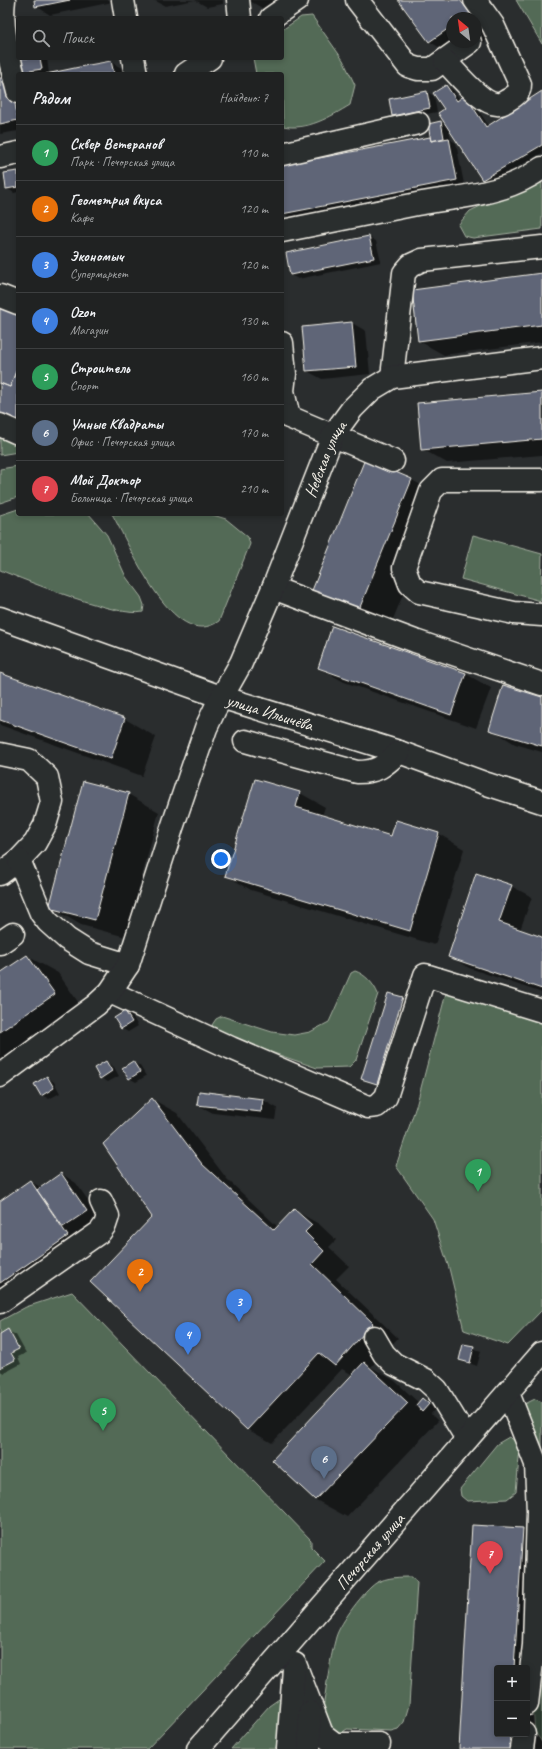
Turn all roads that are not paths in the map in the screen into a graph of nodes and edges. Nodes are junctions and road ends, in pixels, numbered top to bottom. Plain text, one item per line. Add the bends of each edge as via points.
1 (123, 0) edge
2 (238, 0) edge
3 (297, 0) edge
4 (356, 0) edge
5 (475, 0) edge
6 (2, 6) edge
7 (126, 16) edge
8 (240, 16) edge
9 (274, 16) edge
10 (493, 25) junction
11 (482, 33) edge
12 (462, 48) edge
13 (133, 60) edge
14 (207, 60) edge
15 (445, 61) junction
16 (136, 72) edge
17 (189, 72) edge
18 (16, 84) edge
19 (418, 123) dead end
20 (16, 153) edge
21 (284, 154) edge
22 (0, 157) edge
23 (542, 168) edge
24 (284, 231) edge
25 (542, 247) edge
26 (0, 296) edge
27 (16, 302) edge
28 (542, 358) edge
29 (392, 377) junction
30 (284, 399) edge
31 (286, 415) edge
32 (0, 425) edge
33 (16, 432) edge
34 (333, 435) junction
35 (393, 461) dead end
36 (542, 480) edge
37 (273, 588) junction
38 (542, 615) edge
39 (0, 618) edge
40 (542, 684) edge
41 (222, 697) junction
42 (245, 741) dead end
43 (399, 752) junction
44 (0, 754) edge
45 (542, 802) edge
46 (19, 860) junction
47 (0, 874) edge
48 (128, 965) junction
49 (110, 992) junction
50 (542, 1011) edge
51 (0, 1076) edge
52 (100, 1201) dead end
53 (0, 1302) edge
54 (374, 1337) dead end
55 (542, 1353) edge
56 (508, 1393) junction
57 (467, 1439) junction
58 (289, 1658) junction
59 (527, 1701) edge
60 (311, 1703) junction
61 (524, 1737) edge
62 (379, 1744) dead end
63 (198, 1749) edge
64 (288, 1749) edge
65 (309, 1749) edge
66 (522, 1749) edge

1 - 7 street
2 - 8 street
3 - 9 street
4 - 15 street via 408,66 432,69
5 - 10 street
6 - 18 street via 3,29
10 - 11 street
10 - 15 street via 520,84 517,94 500,104 491,104
12 - 15 street
13 - 16 street
14 - 17 street
19 - 21 street
20 - 22 street
23 - 24 street via 532,176 494,192
25 - 29 street via 422,260 411,265 404,273
26 - 27 street
28 - 29 street, Невская улица
29 - 34 street, Невская улица via 372,389 352,409
30 - 31 street
31 - 34 street
32 - 33 street
34 - 35 street
34 - 37 street, Невская улица
36 - 38 street via 442,480 431,491 404,568 410,584 419,592 514,613
37 - 40 street via 422,644
37 - 41 street, Невская улица via 241,663
39 - 41 street, улица Ильичёва
41 - 43 street, улица Ильичёва
41 - 48 street, Невская улица via 199,749
42 - 43 street via 357,772 370,772 384,766
43 - 45 street, улица Ильичёва
44 - 46 street via 29,760 48,778 52,802 45,825 35,843
46 - 47 street
46 - 48 street via 41,913 48,922 89,954
48 - 49 street, Невская улица
49 - 50 street via 368,1108 376,1106 386,1097 425,974
49 - 51 street, Невская улица
52 - 53 street via 108,1216 100,1232
54 - 57 street via 384,1354 394,1364 426,1380 437,1390
55 - 56 street, Печорская улица
56 - 57 street, Печорская улица
56 - 59 street via 536,1464 538,1512 535,1621
57 - 58 street, Печорская улица
58 - 60 street
58 - 63 street, Печорская улица
58 - 64 street
60 - 62 street via 322,1734 328,1740 335,1744
60 - 65 street
61 - 66 street

